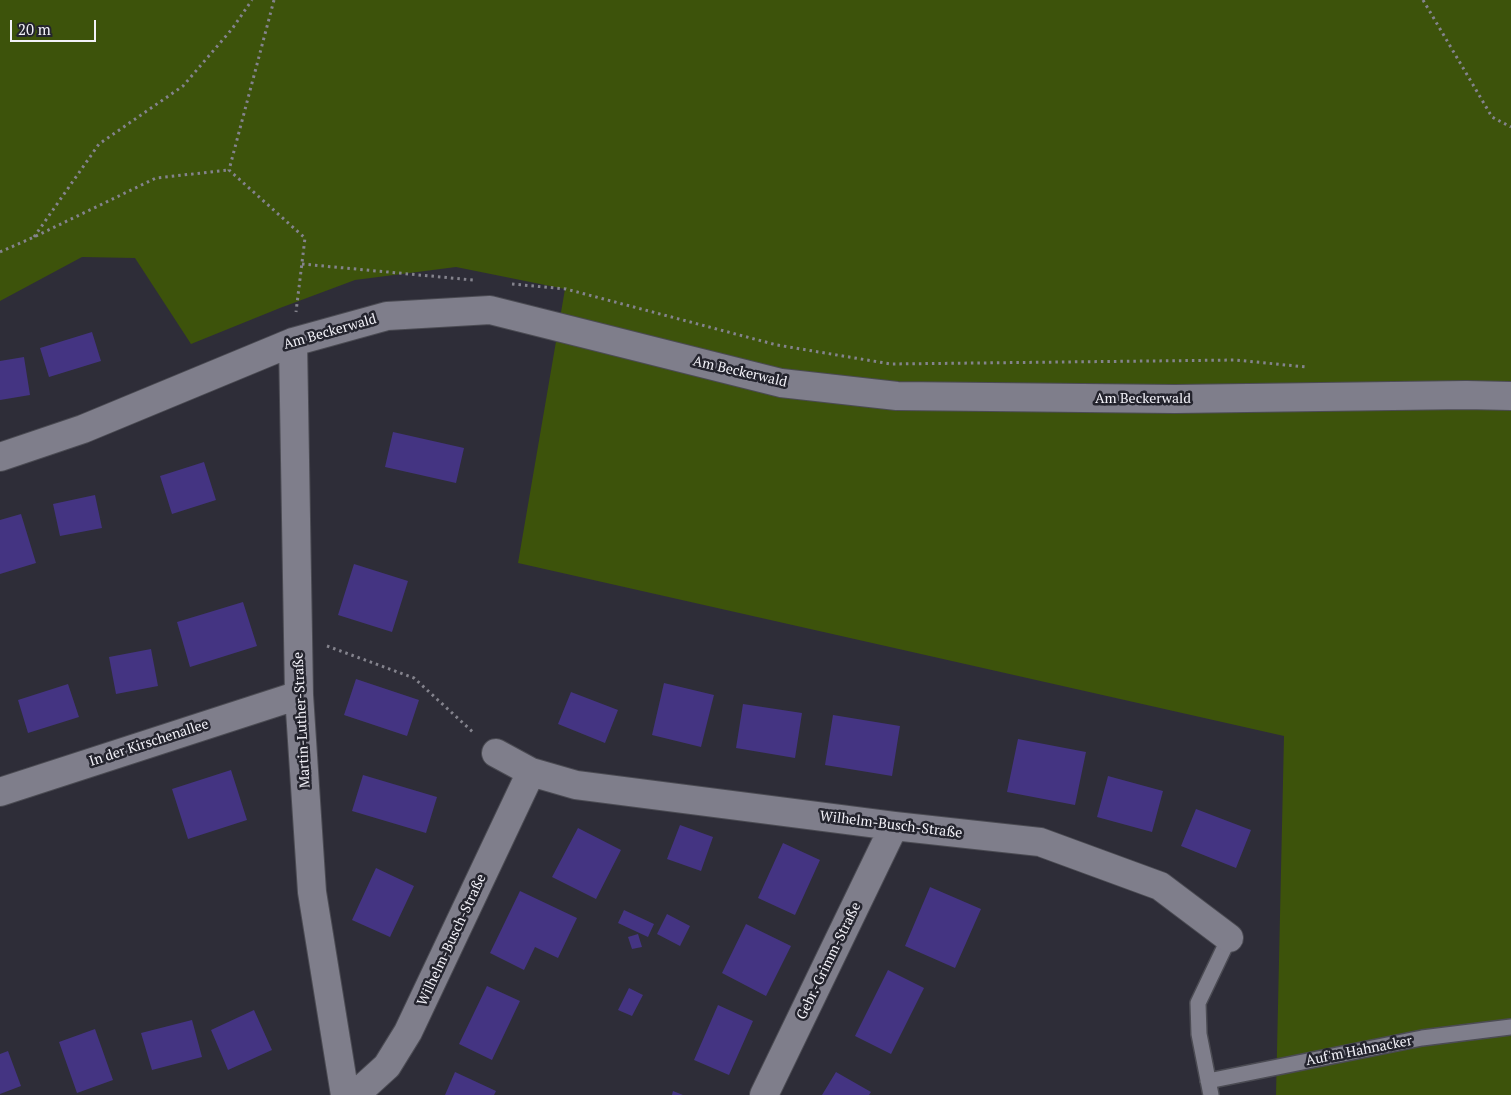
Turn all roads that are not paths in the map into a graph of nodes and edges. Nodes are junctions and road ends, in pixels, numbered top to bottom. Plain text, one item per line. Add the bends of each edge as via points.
1 (293, 342) junction
2 (1511, 396) edge
3 (0, 457) edge
4 (299, 695) junction
5 (496, 753) road end
6 (531, 772) junction
7 (0, 792) edge
8 (894, 826) junction
9 (1229, 938) joint
10 (1511, 1027) edge
11 (1209, 1088) edge
12 (345, 1095) edge
13 (355, 1095) edge
14 (764, 1095) edge

1 - 2 street, Am Beckerwald via 387,316 490,310 781,383 897,396 1175,399
1 - 3 street, Am Beckerwald via 83,428
1 - 4 street, Martin-Luther-Straße
4 - 7 street, In der Kirschenallee
4 - 12 street, Martin-Luther-Straße via 312,892
5 - 6 street, Wilhelm-Busch-Straße
6 - 8 street, Wilhelm-Busch-Straße via 576,785
6 - 13 street, Wilhelm-Busch-Straße via 408,1032 386,1066
8 - 9 street, Wilhelm-Busch-Straße via 1040,842 1160,886
8 - 14 street, Gebr.-Grimm-Straße
9 - 11 lane, Auf'm Hahnacker via 1198,1003 1199,1034
10 - 11 lane, Auf'm Hahnacker via 1422,1038

